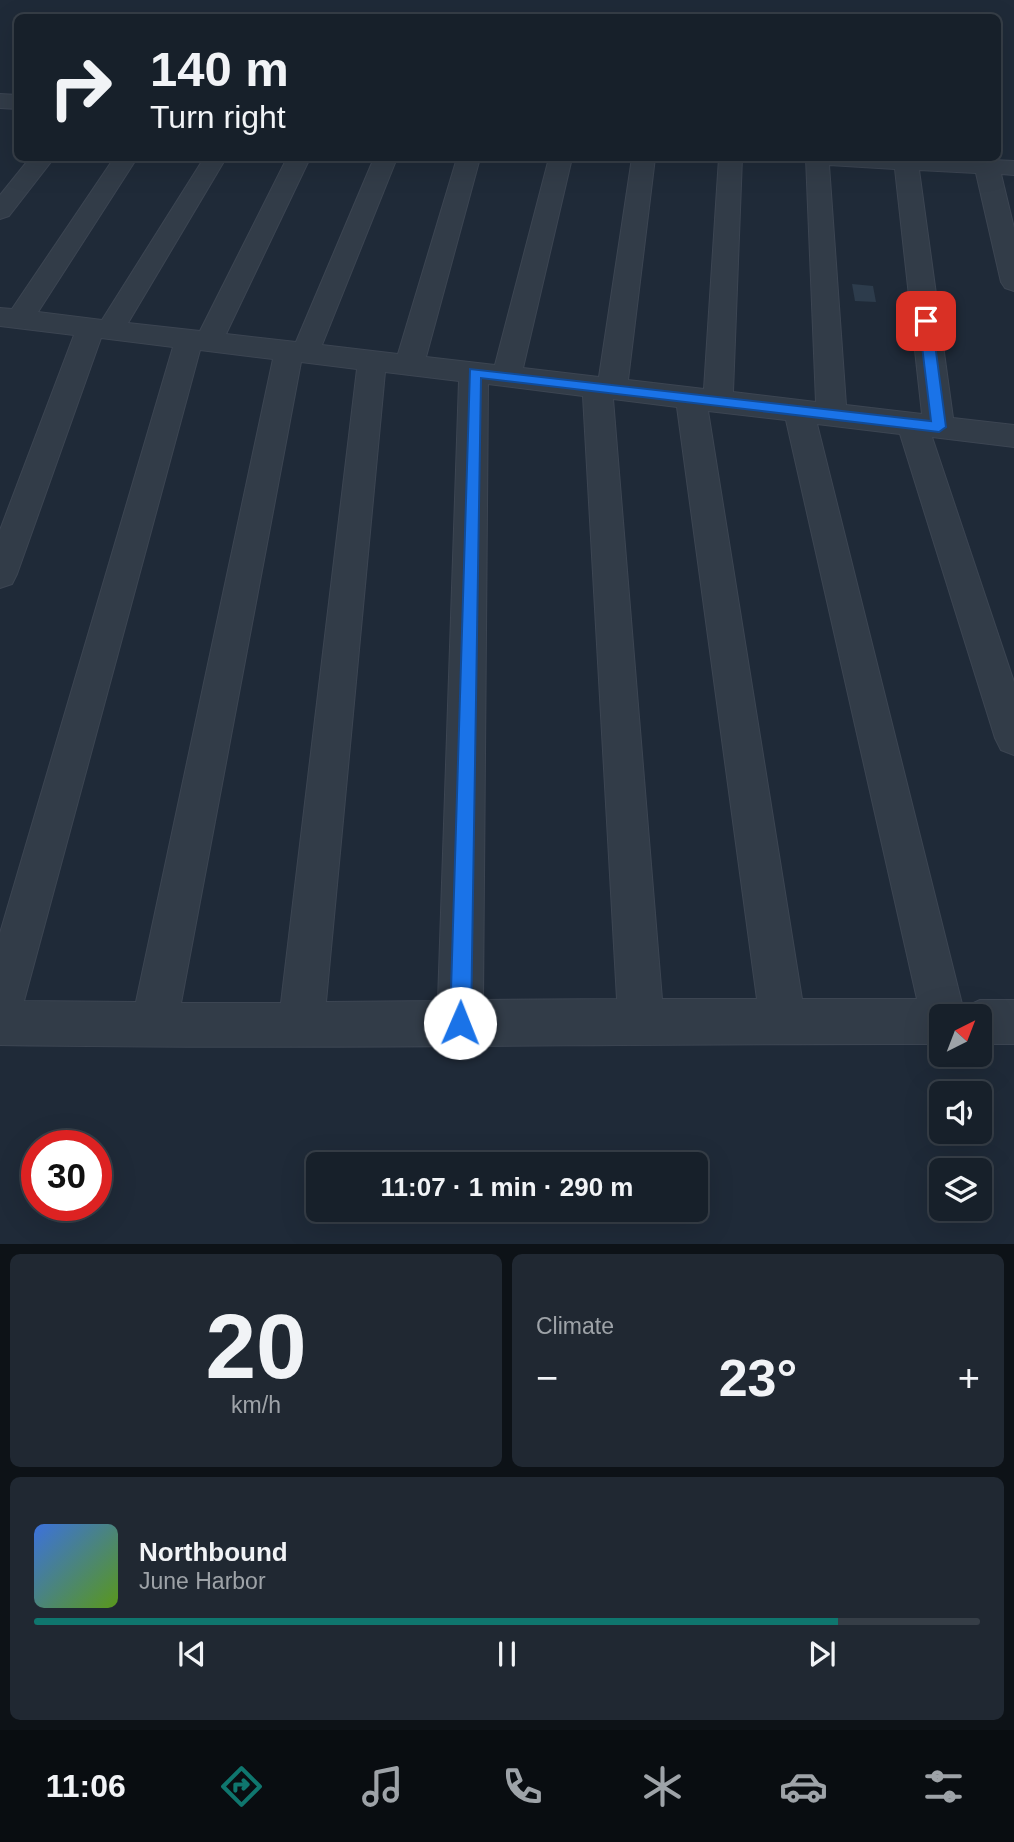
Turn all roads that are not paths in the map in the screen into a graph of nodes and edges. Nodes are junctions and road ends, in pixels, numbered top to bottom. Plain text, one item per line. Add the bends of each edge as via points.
1 (40, 161) edge
2 (123, 161) edge
3 (213, 161) edge
4 (297, 161) edge
5 (385, 161) edge
6 (467, 161) edge
7 (560, 161) edge
8 (643, 161) edge
9 (731, 161) edge
10 (817, 161) edge
11 (873, 161) edge
12 (906, 163) junction
13 (987, 167) junction
14 (1014, 168) edge
15 (0, 211) edge
16 (1014, 282) edge
17 (9, 318) edge
18 (100, 329) junction
19 (199, 340) junction
20 (297, 352) junction
21 (372, 361) junction
22 (409, 365) junction
23 (491, 374) junction
24 (605, 388) junction
25 (704, 399) junction
26 (815, 412) junction
27 (925, 425) junction
28 (1014, 436) edge
29 (0, 574) edge
30 (1014, 738) edge
31 (940, 1004) edge
32 (0, 1009) edge
33 (641, 1021) junction
34 (783, 1022) junction
35 (929, 1022) edge
36 (992, 1022) edge
37 (1014, 1022) edge
38 (0, 1023) edge
39 (460, 1023) junction
40 (154, 1025) junction
41 (301, 1025) junction

1 - 15 street
2 - 17 street
3 - 18 street
4 - 19 street
5 - 20 street
6 - 22 street
7 - 23 street
8 - 24 street
9 - 25 street
10 - 26 street
11 - 12 street
12 - 13 street
12 - 27 street
13 - 14 street
13 - 16 street
17 - 18 street
18 - 19 street
18 - 29 street
19 - 20 street
19 - 32 street
20 - 21 street
20 - 40 street
21 - 22 street
21 - 41 street
22 - 23 street
23 - 24 street
23 - 39 street
24 - 25 street
24 - 33 street
25 - 26 street
25 - 34 street
26 - 27 street
26 - 31 street
27 - 28 street
27 - 30 street
33 - 34 street
33 - 39 street
34 - 35 street
36 - 37 street
38 - 40 street
39 - 41 street
40 - 41 street

